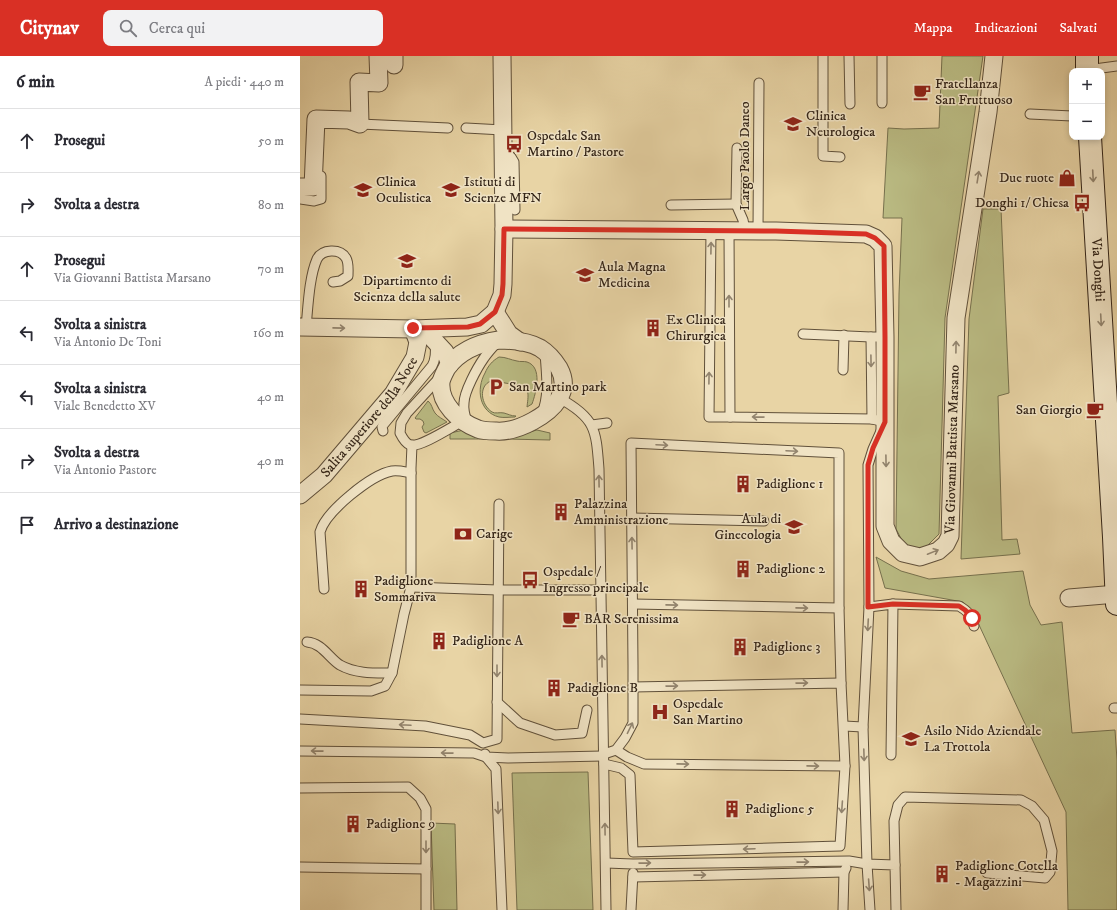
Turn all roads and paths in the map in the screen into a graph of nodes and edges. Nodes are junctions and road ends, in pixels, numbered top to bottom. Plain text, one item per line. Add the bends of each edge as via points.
1 (378, 56) edge
2 (502, 56) edge
3 (823, 56) edge
4 (849, 56) edge
5 (882, 56) edge
6 (994, 56) edge
7 (1087, 66) edge
8 (1117, 66) edge
9 (759, 83) dead end
10 (882, 102) dead end
11 (850, 104) dead end
12 (1030, 114) dead end
13 (1069, 116) edge
14 (360, 124) junction
15 (448, 128) dead end
16 (466, 128) dead end
17 (503, 130) junction
18 (1090, 140) edge
19 (736, 148) dead end
20 (503, 152) junction
21 (840, 157) dead end
22 (322, 164) dead end
23 (300, 187) edge
24 (300, 199) edge
25 (736, 204) junction
26 (671, 205) dead end
27 (515, 210) dead end
28 (504, 229) junction
29 (711, 230) junction
30 (744, 230) junction
31 (333, 282) dead end
32 (495, 312) junction
33 (303, 327) edge
34 (424, 332) junction
35 (803, 334) dead end
36 (844, 336) junction
37 (878, 337) junction
38 (499, 340) junction
39 (520, 342) junction
40 (544, 351) junction
41 (447, 368) junction
42 (843, 370) dead end
43 (559, 398) junction
44 (730, 417) junction
45 (536, 420) junction
46 (879, 420) junction
47 (466, 422) junction
48 (607, 423) dead end
49 (592, 425) junction
50 (383, 431) dead end
51 (410, 444) junction
52 (411, 470) junction
53 (300, 495) edge
54 (499, 504) dead end
55 (632, 518) junction
56 (764, 521) dead end
57 (1116, 537) edge
58 (411, 587) junction
59 (324, 589) dead end
60 (498, 590) junction
61 (601, 590) junction
62 (1116, 594) edge
63 (1069, 598) dead end
64 (633, 604) junction
65 (893, 604) junction
66 (1117, 604) edge
67 (868, 607) junction
68 (839, 608) junction
69 (974, 626) dead end
70 (307, 642) dead end
71 (392, 673) junction
72 (841, 682) junction
73 (633, 687) junction
74 (300, 690) edge
75 (497, 702) junction
76 (586, 710) dead end
77 (300, 719) edge
78 (844, 726) junction
79 (863, 727) junction
80 (483, 743) junction
81 (616, 750) junction
82 (300, 751) edge
83 (891, 755) dead end
84 (486, 756) junction
85 (604, 758) junction
86 (845, 766) junction
87 (300, 788) edge
88 (849, 861) junction
89 (606, 863) junction
90 (868, 864) junction
91 (895, 865) junction
92 (300, 867) edge
93 (426, 869) junction
94 (844, 872) junction
95 (987, 873) dead end
96 (426, 910) edge
97 (502, 910) edge
98 (606, 910) edge
99 (631, 910) edge
100 (843, 910) edge
101 (870, 910) edge
102 (896, 910) edge

1 - 14 street via 379,83 359,82
2 - 17 street
3 - 21 lane via 823,156
4 - 11 lane
5 - 10 lane
46 -> 6 street, Via Giovanni Battista Marsano via 885,526 891,541 903,553 920,557 938,551 950,536 956,318 988,112
7 - 8 lane
9 - 30 lane, Largo Paolo Daneo
12 - 13 lane
14 - 15 lane
14 - 23 street via 349,120 316,119 313,187
16 - 17 lane
17 - 20 street
18 -> 57 street, Via Donghi
19 - 25 lane
20 - 27 lane via 514,162
20 - 28 street
22 - 24 lane via 321,199
25 - 26 lane
25 - 30 lane
28 - 29 street
28 - 32 street via 502,295
29 - 30 street
44 -> 29 lane via 709,417
30 - 37 street, Via Giovanni Battista Marsano via 866,234 875,238 884,246
44 -> 30 lane, Largo Paolo Daneo
31 - 33 lane via 348,276 346,257 338,251 324,252 318,256
32 - 34 street via 480,324
32 - 39 street via 509,334
33 -> 34 street
34 - 41 street via 445,352
34 - 50 lane via 435,344 434,362 383,425
34 - 53 street, Salita superiore della Noce via 418,342 415,356 393,394 324,476
35 - 36 lane
36 - 37 lane
36 - 42 lane
37 -> 46 street, Via Giovanni Battista Marsano
38 - 39 street
38 - 41 street via 472,348 458,356
38 - 47 lane via 484,357 465,395
39 - 40 street
40 - 43 street via 557,364 561,373 563,387
40 - 45 lane via 547,396 542,413
41 - 47 street via 441,381 445,401 450,410
41 - 51 lane via 401,423 400,433
43 - 45 street via 556,404
43 - 49 lane via 584,414
46 -> 44 lane
45 - 47 street via 522,427 501,431 478,429
46 - 67 lane via 868,465
47 - 51 lane via 419,444
48 - 49 lane
61 -> 49 lane via 599,469 597,441
51 - 52 lane via 408,464
52 - 58 lane
52 - 59 lane via 390,471 377,477 347,498 330,515 320,532
54 - 60 lane
55 - 56 lane
64 -> 55 lane
55 -> 68 lane via 631,443 839,453
57 - 62 street, Via Donghi
58 - 60 lane
58 - 71 lane
60 - 61 lane
60 -> 75 lane
85 -> 61 lane
62 - 63 street
62 - 66 street, Via Donghi
64 -> 68 lane
64 - 73 lane
65 - 67 lane
65 - 69 lane via 959,606 972,618
65 - 83 lane
67 -> 79 lane
68 - 72 lane
70 - 71 lane via 318,645 348,669 368,673
71 - 74 lane via 385,686 371,691
73 -> 72 lane
72 - 78 lane
81 -> 73 lane via 633,723
75 - 76 lane via 520,723 555,735 582,733
75 - 80 lane via 497,738
80 -> 77 lane via 470,735 425,726
78 - 79 lane
78 - 86 lane
79 -> 90 lane
80 - 84 lane
81 - 85 lane
81 -> 86 lane via 644,764
84 -> 82 lane
84 - 85 lane
84 -> 97 lane via 496,769
86 -> 85 lane via 840,846 633,852 630,775
89 -> 85 lane
87 -> 93 lane via 408,787 420,798 426,809
89 -> 88 lane
88 - 90 lane
88 - 94 lane
89 - 98 lane
90 - 91 lane
90 -> 101 lane
91 - 95 lane via 894,821 898,805 905,797 1020,800 1032,806 1044,820 1052,851 1050,872 1045,878
91 - 102 lane
92 - 93 lane
93 - 96 lane
99 -> 94 lane via 633,875
94 - 100 lane

